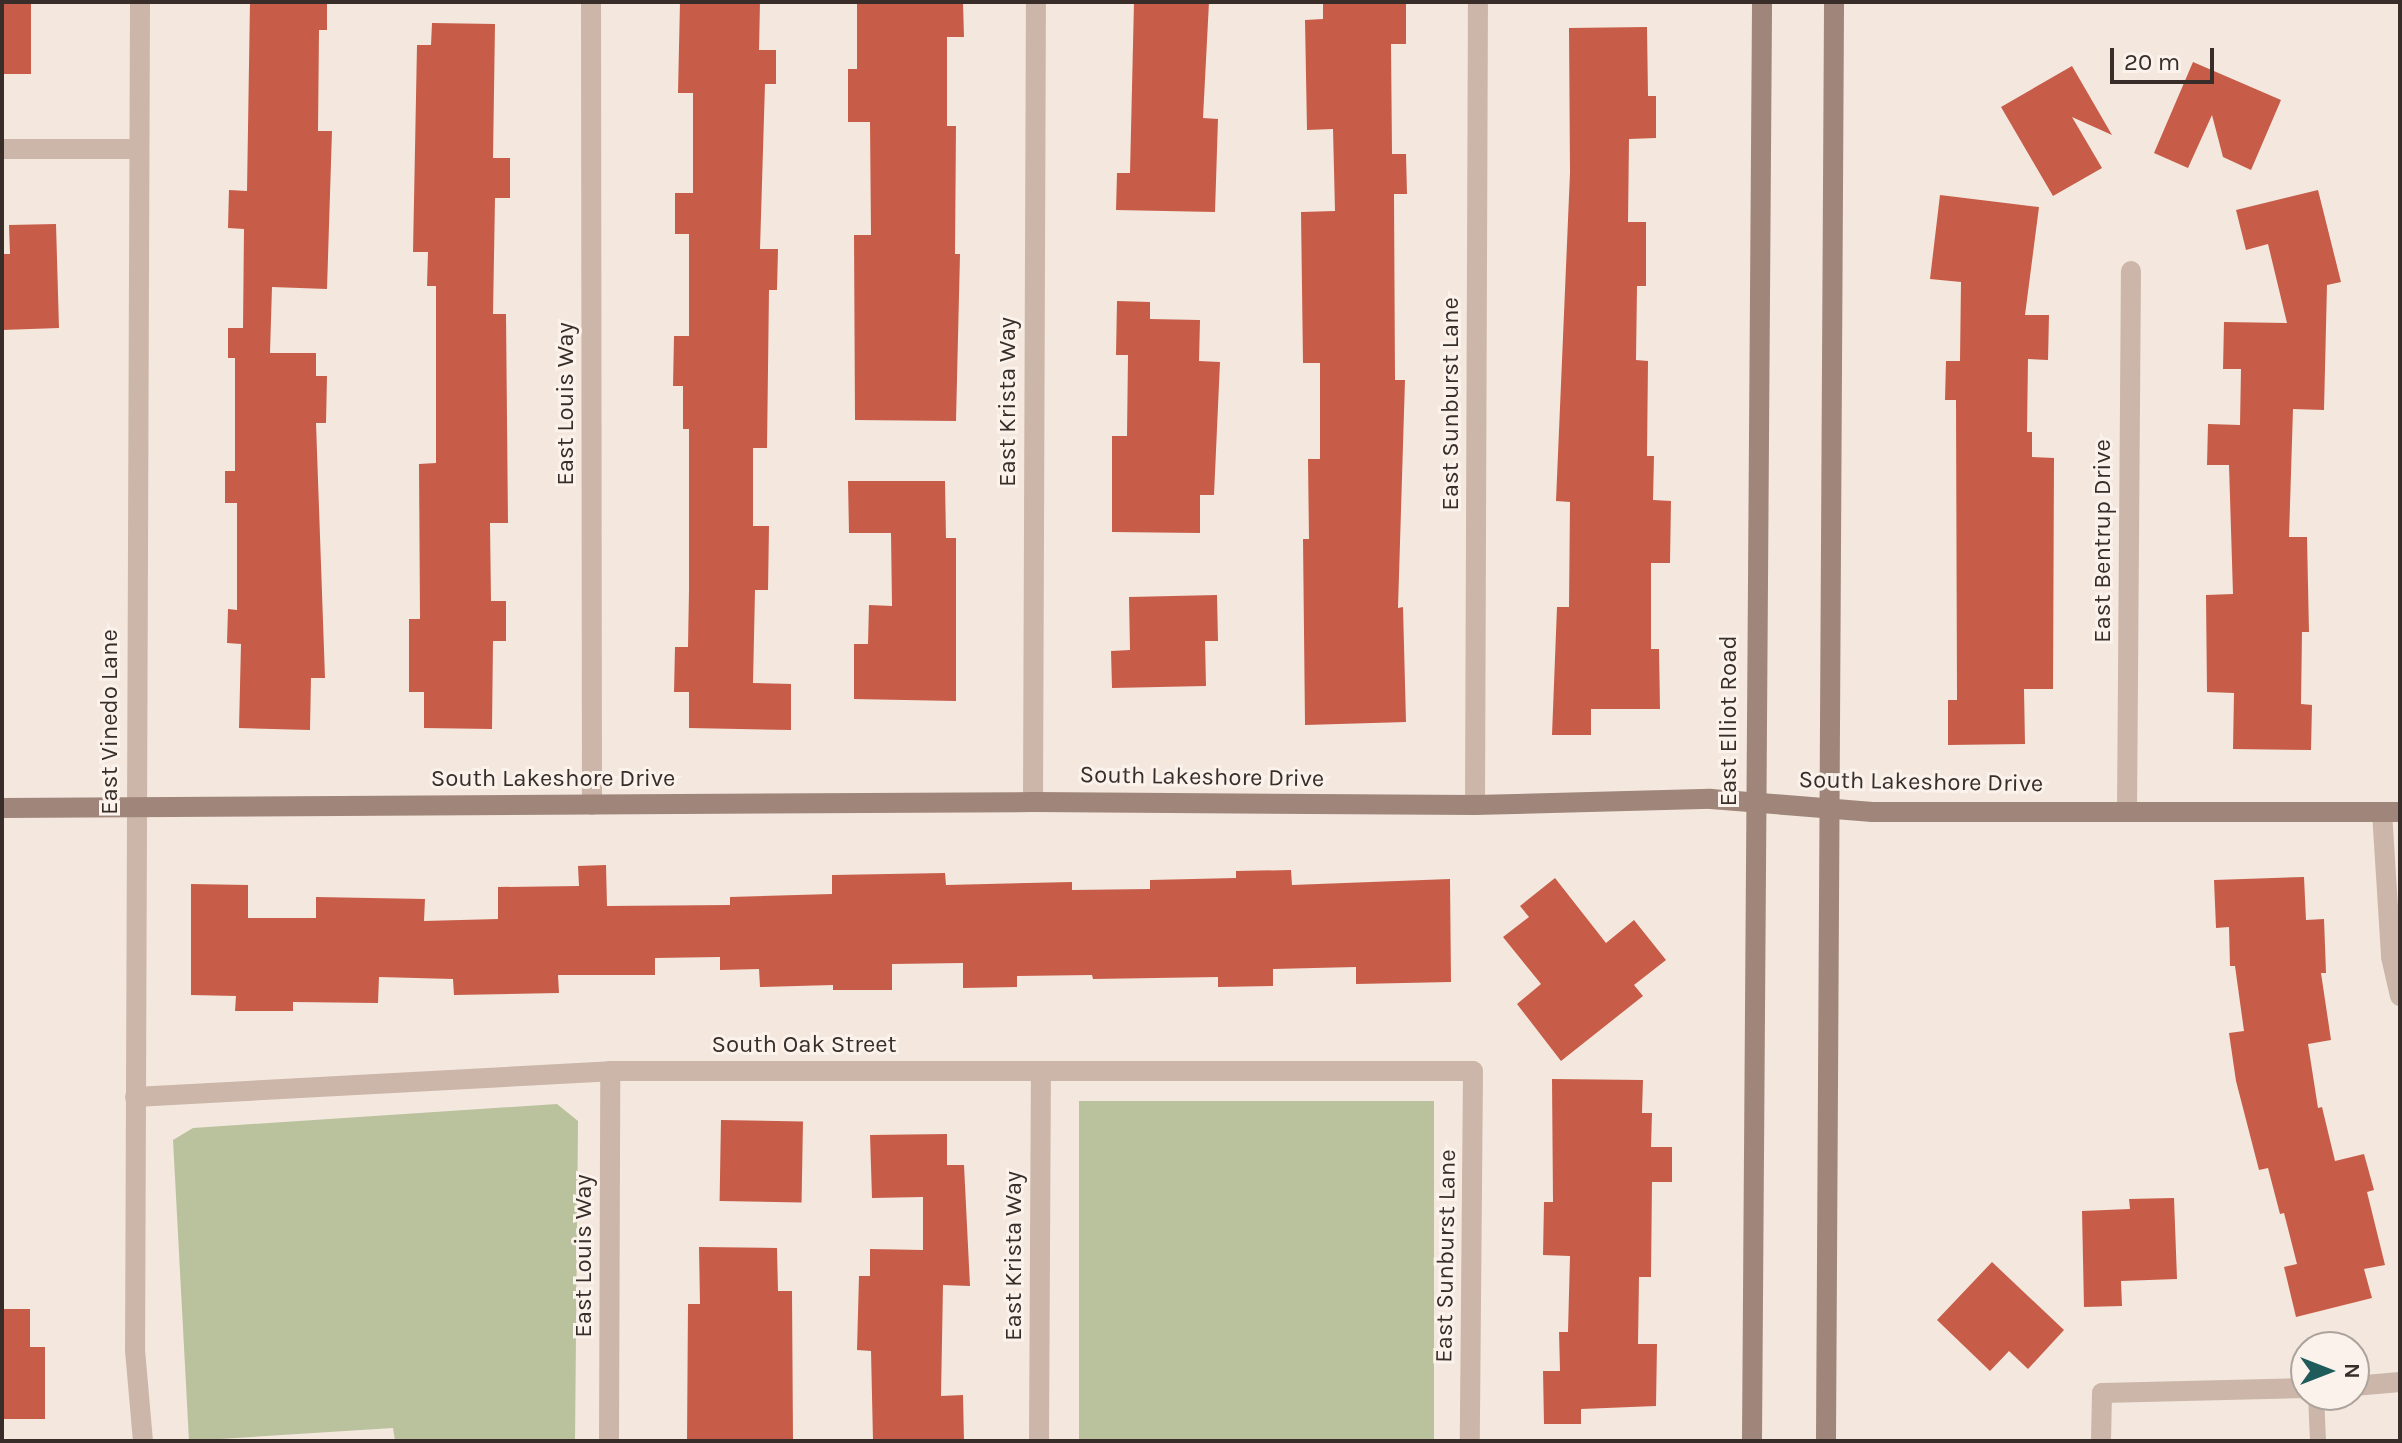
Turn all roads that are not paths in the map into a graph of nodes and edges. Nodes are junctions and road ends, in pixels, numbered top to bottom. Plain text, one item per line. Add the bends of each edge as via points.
1 (140, 2) edge
2 (591, 2) edge
3 (1036, 2) edge
4 (1478, 2) edge
5 (1762, 2) edge
6 (1834, 2) edge
7 (2, 149) edge
8 (139, 149) junction
9 (2131, 271) dead end
10 (1033, 802) junction
11 (1754, 803) junction
12 (592, 805) junction
13 (1475, 805) junction
14 (135, 807) junction
15 (2, 808) edge
16 (1829, 808) junction
17 (2127, 812) junction
18 (2391, 812) edge
19 (2400, 996) edge
20 (610, 1071) junction
21 (1041, 1071) junction
22 (1473, 1071) joint
23 (135, 1097) junction
24 (2400, 1382) edge
25 (2370, 1385) edge
26 (2290, 1388) edge
27 (2317, 1411) edge
28 (143, 1441) edge
29 (609, 1441) edge
30 (1039, 1441) edge
31 (1470, 1441) edge
32 (1752, 1441) edge
33 (1826, 1441) edge
34 (2101, 1441) edge
35 (2318, 1441) edge

1 - 8 street, East Vinedo Lane
2 - 12 street, East Louis Way
3 - 10 street, East Krista Way
4 - 13 street, East Sunburst Lane
5 - 11 main road, East Elliot Road
6 - 16 main road
7 - 8 street
8 - 14 street, East Vinedo Lane
9 - 17 street, East Bentrup Drive
10 - 12 main road, South Lakeshore Drive
10 - 13 main road, South Lakeshore Drive
11 - 13 main road, South Lakeshore Drive
11 - 16 main road, South Lakeshore Drive
11 - 32 main road, East Elliot Road
12 - 14 main road, South Lakeshore Drive
14 - 15 main road, South Lakeshore Drive
14 - 23 street, East Vinedo Lane
16 - 17 main road, South Lakeshore Drive
16 - 33 main road
17 - 18 main road, South Lakeshore Drive
18 - 19 street via 2391,957
20 - 21 street, South Oak Street
20 - 23 street, South Oak Street
20 - 29 street, East Louis Way
21 - 22 street, South Oak Street
21 - 30 street, East Krista Way
22 - 31 street, East Sunburst Lane
23 - 28 street, East Vinedo Lane via 135,1350
24 - 25 street
26 - 34 street via 2102,1393
27 - 35 lane

